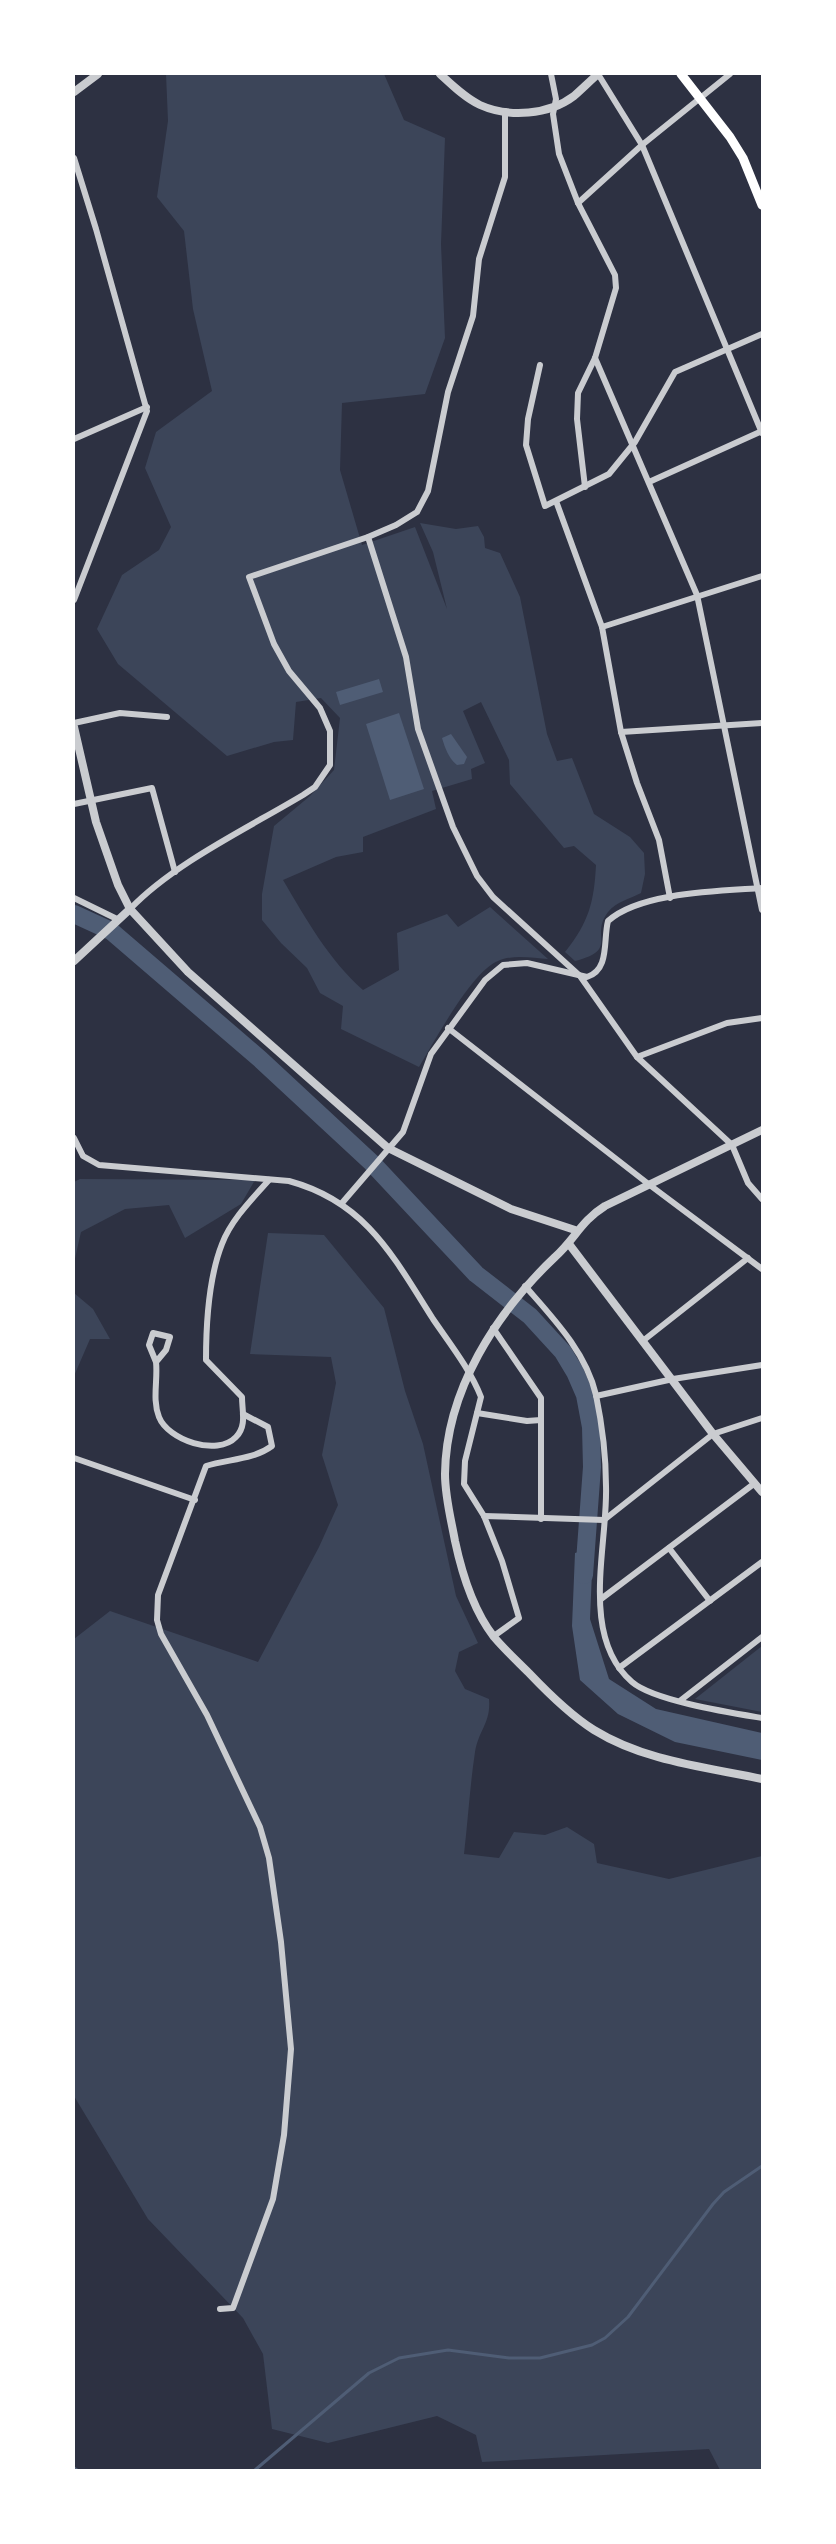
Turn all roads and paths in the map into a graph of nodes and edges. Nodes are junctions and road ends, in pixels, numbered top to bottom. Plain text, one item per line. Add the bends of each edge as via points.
1 (98, 74) edge
2 (440, 74) edge
3 (551, 74) edge
4 (598, 74) edge
5 (681, 74) edge
6 (730, 74) edge
7 (74, 92) edge
8 (701, 97) junction
9 (555, 107) junction
10 (505, 111) junction
11 (642, 145) junction
12 (74, 158) edge
13 (578, 203) junction
14 (762, 205) edge
15 (762, 334) edge
16 (729, 348) junction
17 (595, 358) junction
18 (540, 364) dead end
19 (147, 407) junction
20 (762, 432) edge
21 (74, 439) edge
22 (633, 445) junction
23 (649, 482) junction
24 (585, 487) junction
25 (556, 501) junction
26 (368, 537) junction
27 (762, 576) edge
28 (697, 594) junction
29 (74, 600) edge
30 (602, 627) junction
31 (167, 717) dead end
32 (762, 723) edge
33 (74, 725) edge
34 (723, 725) junction
35 (621, 732) junction
36 (91, 800) junction
37 (74, 804) edge
38 (175, 872) junction
39 (760, 888) edge
40 (670, 897) junction
41 (74, 898) edge
42 (130, 909) junction
43 (762, 910) edge
44 (116, 920) junction
45 (74, 961) edge
46 (579, 976) junction
47 (762, 1018) edge
48 (448, 1028) junction
49 (637, 1057) junction
50 (762, 1130) edge
51 (74, 1138) edge
52 (732, 1145) junction
53 (388, 1148) junction
54 (269, 1180) junction
55 (651, 1186) junction
56 (762, 1199) edge
57 (342, 1203) junction
58 (575, 1230) junction
59 (569, 1244) junction
60 (748, 1258) junction
61 (762, 1269) edge
62 (525, 1286) junction
63 (493, 1328) junction
64 (644, 1340) junction
65 (156, 1362) junction
66 (762, 1365) edge
67 (470, 1376) junction
68 (672, 1379) junction
69 (596, 1396) junction
70 (477, 1413) junction
71 (243, 1414) junction
72 (762, 1418) edge
73 (541, 1420) junction
74 (713, 1434) junction
75 (74, 1458) edge
76 (755, 1484) junction
77 (762, 1492) edge
78 (195, 1500) junction
79 (484, 1516) junction
80 (542, 1519) junction
81 (604, 1521) junction
82 (669, 1548) junction
83 (762, 1562) edge
84 (601, 1599) junction
85 (710, 1601) junction
86 (494, 1636) junction
87 (762, 1637) edge
88 (619, 1668) junction
89 (681, 1700) junction
90 (762, 1718) edge
91 (762, 1779) edge
92 (220, 2309) dead end

1 - 7 street
2 - 10 street via 481,105
3 - 9 street
4 - 9 street
4 - 11 street
5 - 8 main road
6 - 8 street
8 - 11 street
8 - 14 main road via 743,158
9 - 10 street via 527,113
9 - 13 street via 559,154
10 - 26 street via 505,177 479,259 473,316 448,392 428,491 417,512
11 - 13 street
11 - 16 street
12 - 19 street
13 - 17 street via 615,275 616,288
15 - 16 street
16 - 20 street
16 - 22 street via 675,372
17 - 22 street
17 - 24 street via 578,393
18 - 25 street via 526,445 545,506
19 - 21 street
19 - 29 street
20 - 23 street
22 - 23 street
22 - 24 street via 609,474
23 - 28 street
24 - 25 street
25 - 30 street
26 - 38 street via 249,577 274,644 289,671 320,708 330,731 330,765 315,787
26 - 46 street via 406,657 418,729 453,827 477,876 494,897
27 - 28 street
28 - 30 street
28 - 34 street
30 - 35 street
31 - 33 street via 120,713
32 - 34 street
33 - 36 street
34 - 35 street
34 - 39 street
35 - 40 street via 659,840
36 - 37 street
36 - 38 street via 152,788
36 - 42 street via 110,868
38 - 42 street
39 - 40 street
39 - 43 street
40 - 46 street via 618,912 608,921 599,970 587,977
41 - 44 street
42 - 44 street
42 - 53 street via 188,972
44 - 45 street
46 - 48 street via 527,963 503,965 485,980
46 - 49 street
47 - 49 street via 727,1023
48 - 53 street via 431,1054 403,1132
48 - 55 street
49 - 52 street
50 - 52 street
51 - 54 street via 83,1156 99,1165
52 - 55 street
52 - 56 street via 748,1183
53 - 57 street
53 - 58 street via 511,1209
54 - 57 street via 316,1188
54 - 71 street via 234,1222 222,1244 206,1325 206,1360 239,1391
55 - 58 street via 598,1211
55 - 60 street
57 - 67 street via 393,1254
58 - 59 street
59 - 62 street
59 - 64 street
60 - 61 street
60 - 64 street
62 - 63 street
62 - 69 street via 562,1328
63 - 67 street
63 - 73 street via 541,1398
64 - 68 street
65 - 65 street via 170,1337 153,1333 149,1345
65 - 71 street via 159,1419 178,1437 213,1446 229,1443 237,1437
66 - 68 street
67 - 70 street via 481,1397
67 - 86 street via 446,1453 447,1497 463,1573 479,1613
68 - 69 street
68 - 74 street
69 - 81 street via 606,1486
70 - 73 street
70 - 79 street via 465,1461 464,1484
71 - 78 street via 268,1427 272,1446 258,1455 206,1466
72 - 74 street
73 - 80 street
74 - 76 street
74 - 81 street
75 - 78 street
76 - 77 street
76 - 82 street
78 - 92 street via 158,1595 157,1620 260,1827 270,1869 291,2049 284,2135 273,2199 233,2308
79 - 80 street
79 - 86 street via 519,1618
80 - 81 street
81 - 84 street
82 - 84 street
82 - 85 street
83 - 85 street
84 - 88 street via 608,1651
85 - 88 street
86 - 91 street via 562,1705 592,1729 620,1744 667,1760
87 - 89 street
88 - 89 street via 633,1683
89 - 90 street

